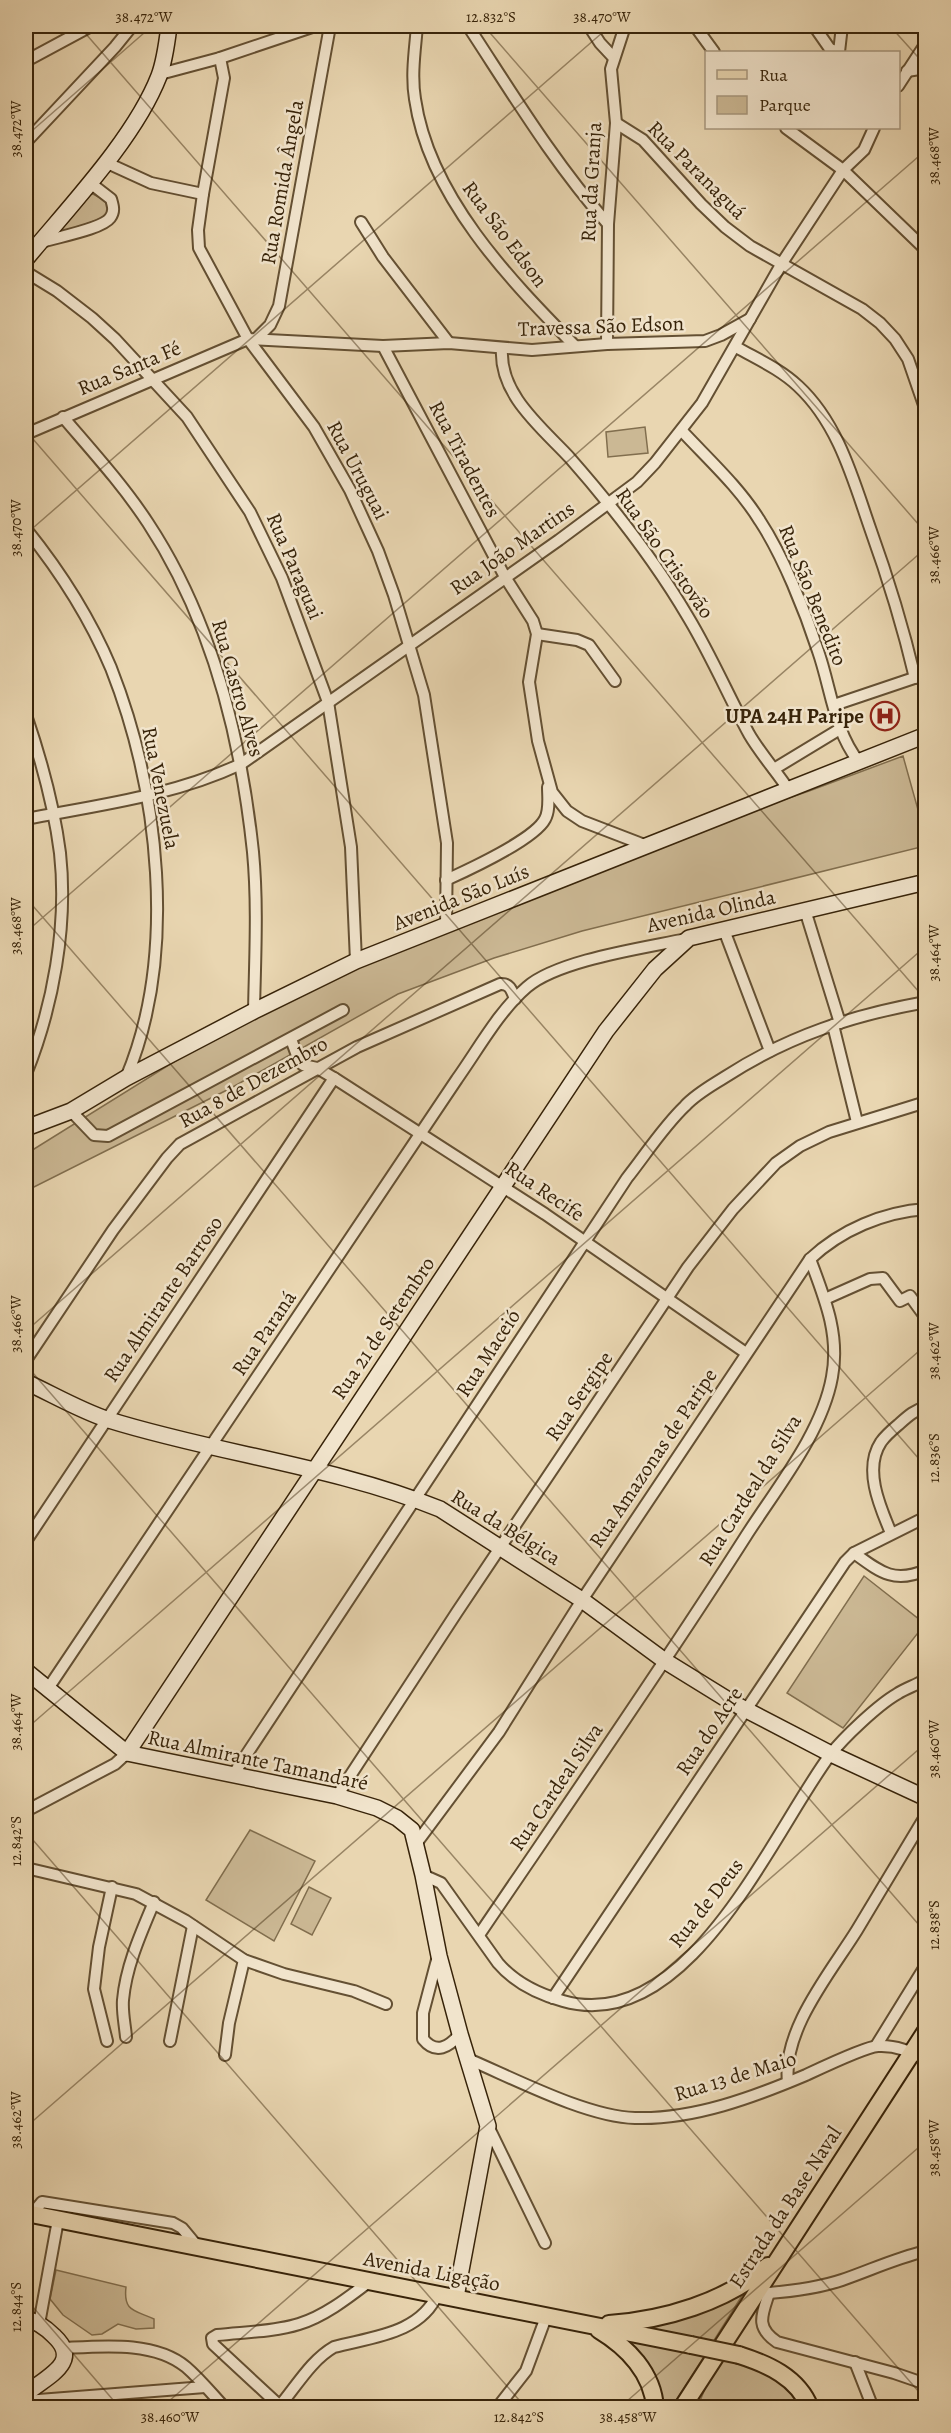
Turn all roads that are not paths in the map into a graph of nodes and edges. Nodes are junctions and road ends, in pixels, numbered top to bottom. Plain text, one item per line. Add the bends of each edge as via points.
1 (91, 26) edge
2 (132, 26) edge
3 (169, 26) edge
4 (315, 26) edge
5 (330, 26) edge
6 (417, 26) edge
7 (468, 26) edge
8 (589, 26) edge
9 (625, 26) edge
10 (695, 26) edge
11 (814, 26) edge
12 (842, 26) edge
13 (926, 43) edge
14 (713, 51) edge
15 (836, 51) edge
16 (839, 51) edge
17 (220, 58) junction
18 (614, 58) junction
19 (26, 61) edge
20 (926, 68) edge
21 (907, 71) junction
22 (160, 74) junction
23 (900, 83) edge
24 (616, 123) junction
25 (787, 129) edge
26 (874, 129) edge
27 (26, 142) edge
28 (105, 162) junction
29 (843, 170) junction
30 (89, 182) junction
31 (203, 194) junction
32 (361, 222) dead end
33 (608, 224) junction
34 (42, 242) junction
35 (926, 250) edge
36 (26, 260) edge
37 (782, 263) junction
38 (750, 319) junction
39 (253, 339) junction
40 (449, 343) junction
41 (606, 344) junction
42 (383, 346) junction
43 (575, 346) junction
44 (736, 347) junction
45 (502, 349) junction
46 (153, 379) junction
47 (926, 411) edge
48 (63, 417) junction
49 (682, 431) junction
50 (26, 434) edge
51 (610, 503) junction
52 (26, 529) edge
53 (505, 577) junction
54 (537, 634) junction
55 (409, 645) junction
56 (920, 676) edge
57 (615, 681) dead end
58 (328, 702) junction
59 (834, 705) junction
60 (26, 715) edge
61 (840, 729) junction
62 (926, 735) edge
63 (859, 762) junction
64 (241, 764) junction
65 (774, 769) junction
66 (548, 783) junction
67 (788, 789) junction
68 (147, 797) junction
69 (52, 814) junction
70 (26, 819) edge
71 (647, 846) junction
72 (446, 880) junction
73 (926, 882) edge
74 (805, 910) junction
75 (446, 925) junction
76 (724, 930) junction
77 (689, 938) junction
78 (356, 961) junction
79 (515, 999) junction
80 (926, 1002) edge
81 (343, 1010) dead end
82 (254, 1011) junction
83 (837, 1024) junction
84 (291, 1039) junction
85 (770, 1051) junction
86 (317, 1068) junction
87 (26, 1074) edge
88 (126, 1078) junction
89 (334, 1078) junction
90 (926, 1102) edge
91 (71, 1111) junction
92 (857, 1122) junction
93 (26, 1128) edge
94 (422, 1134) junction
95 (503, 1187) junction
96 (926, 1209) edge
97 (586, 1242) junction
98 (810, 1259) junction
99 (667, 1299) junction
100 (825, 1299) junction
101 (926, 1318) edge
102 (746, 1353) junction
103 (26, 1360) edge
104 (26, 1382) edge
105 (921, 1408) edge
106 (926, 1416) edge
107 (106, 1419) junction
108 (211, 1447) junction
109 (313, 1471) junction
110 (416, 1499) junction
111 (926, 1517) edge
112 (891, 1533) junction
113 (26, 1541) edge
114 (501, 1546) junction
115 (854, 1553) junction
116 (926, 1570) edge
117 (582, 1600) junction
118 (665, 1661) junction
119 (26, 1671) edge
120 (926, 1679) edge
121 (46, 1690) junction
122 (747, 1710) junction
123 (127, 1753) junction
124 (831, 1754) junction
125 (233, 1775) junction
126 (337, 1796) junction
127 (926, 1798) edge
128 (26, 1811) edge
129 (926, 1815) edge
130 (415, 1845) junction
131 (26, 1868) edge
132 (423, 1875) junction
133 (112, 1887) junction
134 (154, 1902) junction
135 (193, 1926) junction
136 (479, 1935) junction
137 (439, 1956) junction
138 (244, 1960) junction
139 (926, 1965) edge
140 (553, 1998) junction
141 (386, 2004) dead end
142 (926, 2031) edge
143 (460, 2034) junction
144 (126, 2037) dead end
145 (107, 2041) dead end
146 (170, 2041) dead end
147 (876, 2046) junction
148 (225, 2055) dead end
149 (918, 2056) edge
150 (468, 2059) junction
151 (788, 2082) junction
152 (489, 2126) junction
153 (29, 2214) edge
154 (58, 2220) junction
155 (545, 2243) dead end
156 (197, 2246) junction
157 (926, 2251) edge
158 (370, 2281) junction
159 (755, 2291) junction
160 (438, 2293) junction
161 (456, 2297) junction
162 (546, 2317) junction
163 (32, 2321) edge
164 (590, 2325) junction
165 (65, 2348) junction
166 (855, 2362) junction
167 (926, 2384) edge
168 (205, 2387) junction
169 (26, 2394) edge
170 (87, 2396) junction
171 (26, 2401) edge
172 (684, 2406) edge
173 (280, 2407) edge
174 (89, 2408) edge
175 (225, 2408) edge
176 (496, 2408) edge
177 (655, 2408) edge
178 (810, 2408) edge
179 (873, 2408) edge

1 - 19 street
2 - 27 street
3 - 22 main road
4 - 17 street
5 - 39 street, Rua Romida Ângela via 279,306 270,325
6 - 43 street, Rua São Edson via 414,98 423,134 446,187 502,269
7 - 33 street via 556,161
8 - 18 street
9 - 18 street, Rua da Granja
10 - 14 street
11 - 15 street
12 - 16 street
13 - 21 street
17 - 22 street
17 - 31 street, Rua Uruguai via 224,78
18 - 24 street, Rua da Granja via 611,88
20 - 21 street
21 - 23 street
22 - 28 main road via 147,102
24 - 33 street, Rua da Granja
24 - 37 street, Rua Paranaguá via 643,140 724,227
25 - 29 street
26 - 29 street, Rua João Martins via 864,150
28 - 30 main road
28 - 31 street via 151,183
29 - 35 street
29 - 37 street, Rua João Martins
30 - 34 main road
30 - 34 street via 111,199 114,210 110,219
31 - 39 street, Rua Uruguai via 199,248
32 - 40 street
33 - 41 street, Rua da Granja
34 - 36 main road
36 - 46 street, Rua Paraguai
37 - 38 street, Rua João Martins
37 - 47 street, Rua Paranaguá via 880,323 908,359
38 - 41 street, Travessa São Edson via 705,341
38 - 44 street, Rua João Martins
39 - 42 street, Travessa São Edson
39 - 46 street, Rua Santa Fé
39 - 55 street, Rua Uruguai via 314,427 350,490 378,551
40 - 42 street, Travessa São Edson
40 - 45 street, Travessa São Edson
41 - 43 street, Travessa São Edson
42 - 53 street, Rua Tiradentes
43 - 45 street, Travessa São Edson
44 - 49 street, Rua João Martins
44 - 56 street via 799,386 821,412 837,440
45 - 51 street, Rua São Cristovão via 503,374 511,390
46 - 48 street, Rua Santa Fé
46 - 58 street, Rua Paraguai via 194,426 250,512 282,578
48 - 50 street, Rua Santa Fé
48 - 64 street, Rua Castro Alves via 148,523 177,575 200,622 220,681
49 - 51 street, Rua João Martins via 643,476
49 - 59 street, Rua São Benedito via 740,494 773,542 818,650
51 - 53 street, Rua João Martins
51 - 65 street, Rua São Cristovão via 688,617 751,736
52 - 68 street, Rua Venezuela via 89,623 111,668
53 - 54 street, Rua Tiradentes
53 - 55 street, Rua João Martins
54 - 57 street via 589,645
54 - 66 street via 529,682
55 - 58 street, Rua João Martins
55 - 72 street, Rua Uruguai via 424,695 437,768 447,843
56 - 59 street
58 - 64 street, Rua João Martins
58 - 78 street, Rua Paraguai via 351,848
59 - 61 street, Rua São Benedito
60 - 69 street
61 - 63 street, Rua São Benedito
61 - 65 street
62 - 63 main road, Avenida São Luís
63 - 67 main road, Avenida São Luís
64 - 68 street, Rua João Martins
64 - 82 street, Rua Castro Alves via 253,854
65 - 67 street, Rua São Cristovão
66 - 71 street via 567,811 582,821
66 - 72 street via 546,818 540,826 473,868
67 - 71 main road, Avenida São Luís
68 - 69 street, Rua João Martins
68 - 88 street, Rua Venezuela via 158,891 156,954 135,1059
69 - 70 street, Rua João Martins
69 - 87 street via 60,854 58,939 50,1000
71 - 75 main road, Avenida São Luís
72 - 75 street, Rua Uruguai
73 - 74 main road, Avenida Olinda
74 - 76 main road, Avenida Olinda
74 - 83 street
75 - 78 main road, Avenida São Luís
76 - 77 main road, Avenida Olinda
76 - 85 street
77 - 79 street, Avenida Olinda via 560,968 529,985
77 - 95 main road, Rua 21 de Setembro via 630,999
78 - 82 main road, Avenida São Luís
79 - 86 street, Rua 8 de Dezembro via 510,987 500,984
79 - 94 street, Rua Paraná
80 - 83 street, Rua Maceió via 875,1011
81 - 84 street
82 - 88 main road, Avenida São Luís
83 - 85 street, Rua Maceió
83 - 92 street
84 - 86 street, Rua Recife via 303,1065
84 - 91 street via 108,1136 94,1135
85 - 97 street, Rua Maceió via 686,1105 627,1178
86 - 89 street, Rua Recife
86 - 103 street, Rua 8 de Dezembro via 191,1136 173,1150 113,1230
88 - 91 main road, Avenida São Luís
89 - 94 street, Rua Recife
89 - 107 street, Rua Almirante Barroso
90 - 92 street, Rua Sergipe
91 - 93 main road, Avenida São Luís
92 - 99 street, Rua Sergipe via 800,1146 776,1163 707,1241
94 - 95 street, Rua Recife
94 - 108 street, Rua Paraná
95 - 97 street, Rua Recife
95 - 109 main road, Rua 21 de Setembro
96 - 98 street, Rua Amazonas de Paripe via 883,1217 842,1234
97 - 99 street, Rua Recife
97 - 110 street, Rua Maceió
98 - 100 street, Rua Cardeal da Silva
98 - 102 street, Rua Amazonas de Paripe
99 - 102 street, Rua Recife
99 - 114 street, Rua Sergipe
100 - 101 street via 870,1279 883,1278 900,1301 910,1296
100 - 118 street, Rua Cardeal da Silva via 835,1351 832,1379 821,1411 808,1438
102 - 117 street, Rua Amazonas de Paripe
104 - 107 main road, Rua da Bélgica
105 - 106 street
105 - 112 street via 881,1442 874,1462 877,1497
107 - 108 main road, Rua da Bélgica
107 - 113 street, Rua Almirante Barroso
108 - 109 main road, Rua da Bélgica
108 - 121 street, Rua Paraná
109 - 110 main road, Rua da Bélgica
109 - 123 main road, Rua 21 de Setembro
110 - 114 main road, Rua da Bélgica
110 - 125 street, Rua Maceió
111 - 112 street, Rua do Acre
112 - 115 street, Rua do Acre
114 - 117 main road, Rua da Bélgica
114 - 126 street, Rua Sergipe
115 - 116 street via 872,1567 897,1577
115 - 122 street, Rua do Acre
117 - 118 main road, Rua da Bélgica
117 - 130 street, Rua Amazonas de Paripe via 499,1732
118 - 122 main road, Rua da Bélgica
118 - 136 street, Rua Cardeal Silva
119 - 121 main road, Rua Almirante Tamandaré
120 - 124 street, Rua de Deus via 879,1706
121 - 123 main road, Rua Almirante Tamandaré
122 - 124 main road, Rua da Bélgica
122 - 140 street, Rua do Acre
123 - 125 main road, Rua Almirante Tamandaré
123 - 128 street via 110,1768
124 - 127 main road, Rua da Bélgica
124 - 140 street, Rua de Deus via 786,1828 698,1951 642,1992 607,2004 582,2005
125 - 126 main road, Rua Almirante Tamandaré
126 - 130 main road, Rua Almirante Tamandaré via 397,1818 412,1830
129 - 151 street via 818,1990 790,2050
130 - 132 main road, Rua Almirante Tamandaré
131 - 133 street
132 - 136 street, Rua de Deus via 441,1883
132 - 137 main road, Rua Almirante Tamandaré
133 - 134 street
133 - 145 street via 94,1989
134 - 135 street
134 - 144 street via 125,1989
135 - 138 street
135 - 146 street
136 - 140 street, Rua de Deus via 505,1972
137 - 143 main road, Rua Almirante Tamandaré
137 - 143 street, Rua Almirante Tamandaré via 423,2013 422,2034 434,2048 447,2047
138 - 141 street
138 - 148 street
139 - 147 street
142 - 149 main road, Estrada da Base Naval
143 - 150 main road, Rua Almirante Tamandaré
147 - 149 street
147 - 151 street, Rua 13 de Maio
149 - 159 main road, Estrada da Base Naval
150 - 151 street, Rua 13 de Maio via 562,2099 608,2115 633,2118 696,2112
150 - 152 main road, Rua Almirante Tamandaré
152 - 155 street
152 - 161 main road, Rua Almirante Tamandaré
153 - 154 main road, Avenida Ligação
153 - 156 street via 42,2202 173,2223
154 - 156 main road, Avenida Ligação
154 - 163 street
156 - 158 main road, Avenida Ligação
157 - 159 street via 808,2289
158 - 160 main road, Avenida Ligação
158 - 173 street via 305,2322 212,2338 213,2344
159 - 164 main road via 658,2316
159 - 166 street via 769,2337
159 - 172 main road, Estrada da Base Naval
160 - 161 main road, Avenida Ligação
160 - 173 street via 426,2313 397,2331 327,2351
161 - 162 main road, Avenida Ligação
162 - 164 main road, Avenida Ligação
162 - 176 street via 526,2371
163 - 165 main road
164 - 177 main road via 634,2358 650,2385
164 - 178 main road, Avenida Ligação, bridge via 760,2361 786,2377
165 - 168 street via 111,2347 158,2353 187,2368
165 - 169 main road via 62,2365
166 - 167 street
166 - 179 street
168 - 170 street
168 - 175 street
170 - 171 street
170 - 174 street

